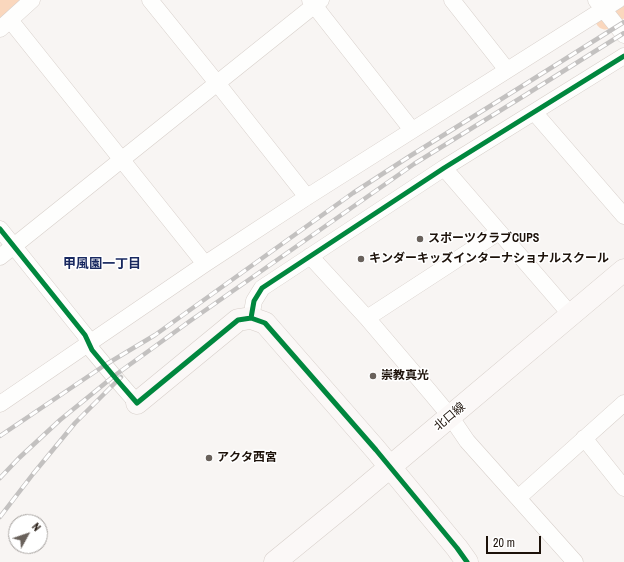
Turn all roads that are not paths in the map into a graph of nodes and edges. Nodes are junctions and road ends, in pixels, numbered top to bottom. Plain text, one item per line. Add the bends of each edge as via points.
1 (32, 0) edge
2 (150, 0) edge
3 (452, 0) edge
4 (618, 0) edge
5 (315, 2) edge
6 (600, 5) edge
7 (5, 25) edge
8 (624, 35) edge
9 (624, 56) edge
10 (507, 70) junction
11 (217, 83) junction
12 (534, 112) junction
13 (412, 130) junction
14 (122, 160) junction
15 (444, 168) junction
16 (307, 196) junction
17 (624, 216) edge
18 (0, 229) edge
19 (499, 232) junction
20 (13, 246) junction
21 (0, 256) edge
22 (310, 256) junction
23 (205, 264) junction
24 (624, 270) edge
25 (571, 315) junction
26 (251, 318) junction
27 (367, 318) junction
28 (89, 344) junction
29 (137, 403) joint
30 (624, 403) edge
31 (0, 404) edge
32 (450, 416) junction
33 (584, 438) junction
34 (389, 466) junction
35 (624, 488) edge
36 (518, 498) junction
37 (275, 562) edge
38 (466, 562) edge
39 (575, 562) edge

1 - 7 street
2 - 11 street
3 - 10 street
4 - 6 street
5 - 11 street
5 - 13 street
6 - 8 street
6 - 10 street
7 - 14 street
9 - 12 street
10 - 13 street
11 - 14 street
11 - 16 street
12 - 15 street
12 - 17 street
13 - 16 street
14 - 20 street
14 - 23 street
15 - 19 street
15 - 22 street
16 - 23 street
18 - 20 street
19 - 25 street
19 - 27 street
20 - 21 street
20 - 28 street via 85,335
22 - 26 street via 262,288 254,301
22 - 27 street
23 - 28 street
24 - 25 street, 北口線
25 - 32 street, 北口線
26 - 29 street via 238,320
26 - 34 street via 265,322
27 - 32 street
28 - 29 street
28 - 31 street
30 - 33 street
32 - 34 street, 北口線
32 - 36 street via 466,441
33 - 35 street
33 - 36 street
34 - 37 street, 北口線
34 - 38 street
36 - 39 street

